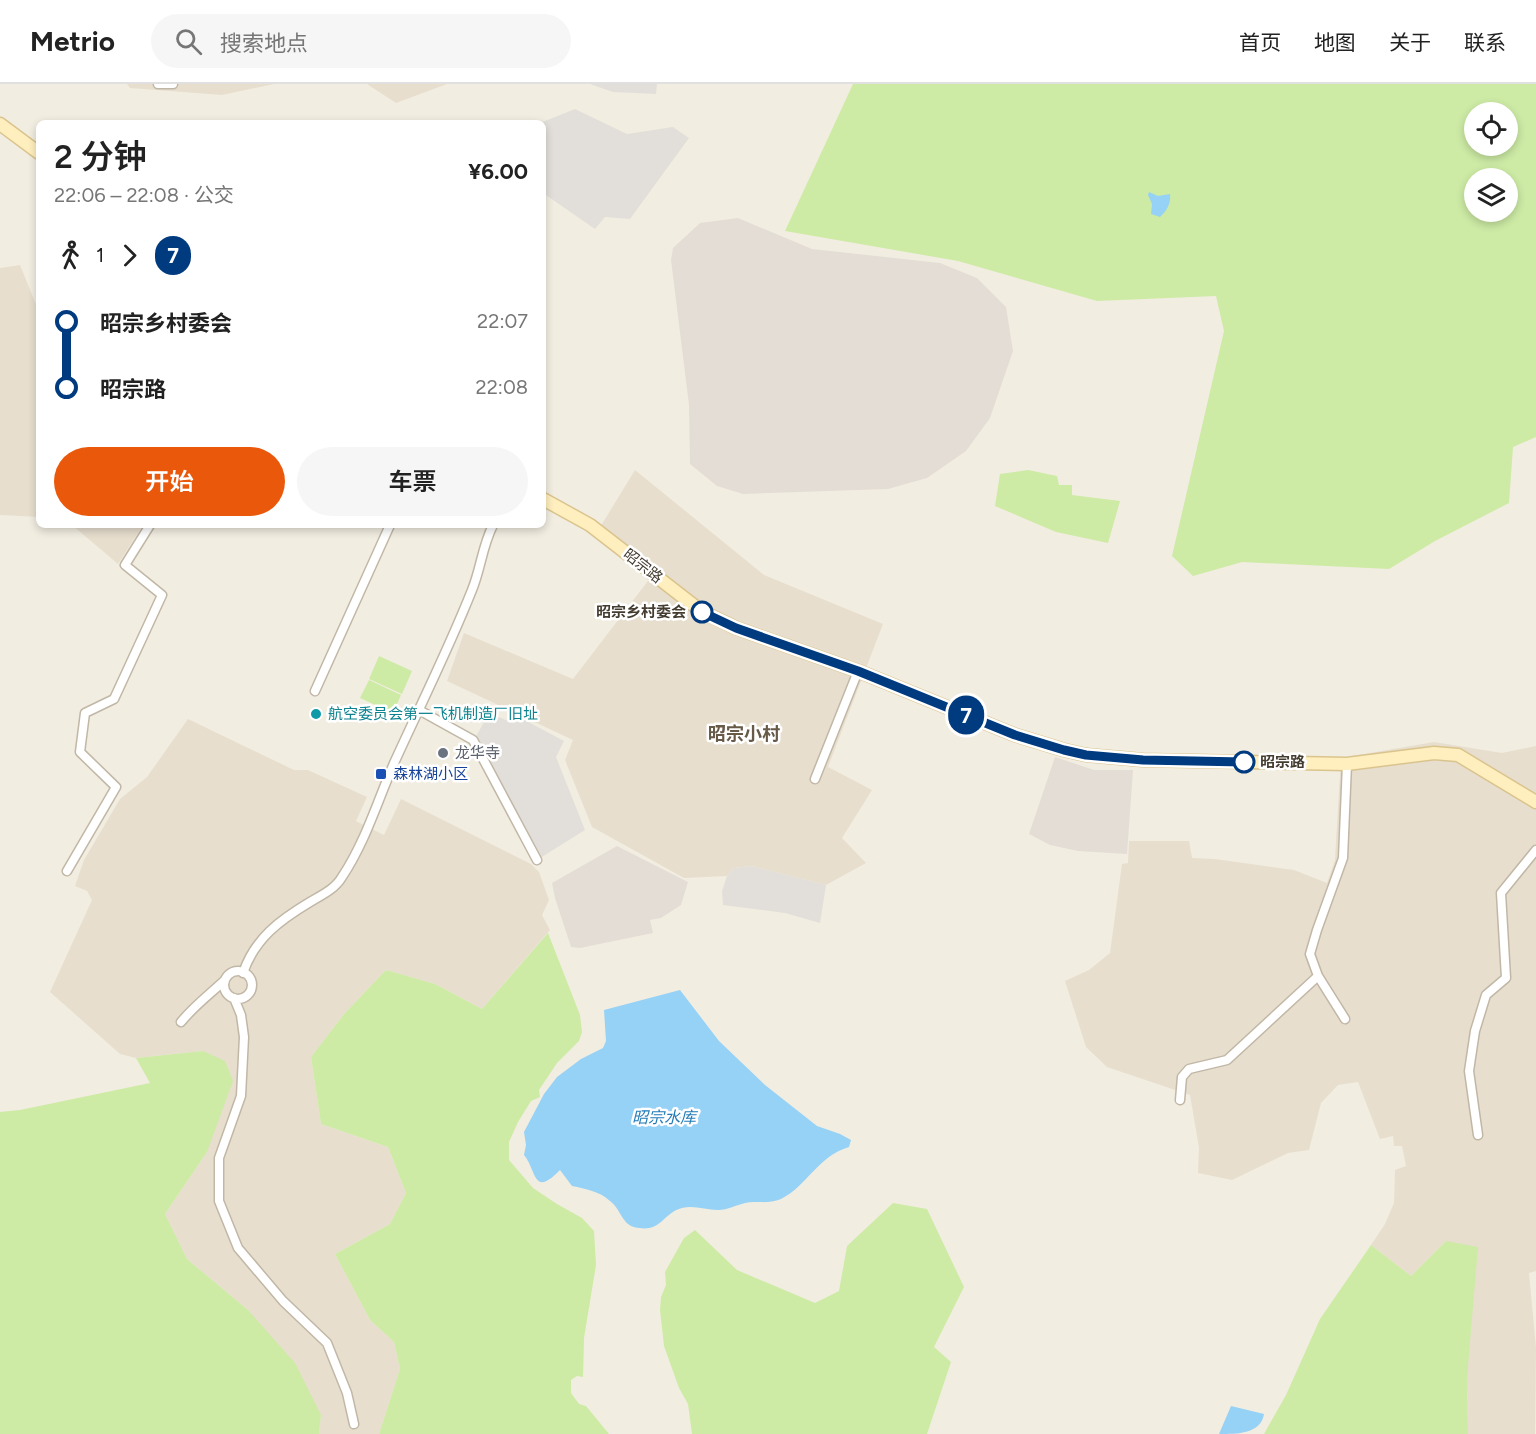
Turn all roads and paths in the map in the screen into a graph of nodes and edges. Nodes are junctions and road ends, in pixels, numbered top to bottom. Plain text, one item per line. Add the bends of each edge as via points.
1 (158, 84) edge
2 (173, 84) edge
3 (0, 124) edge
4 (36, 151) edge
5 (546, 501) edge
6 (148, 528) edge
7 (389, 528) edge
8 (492, 528) edge
9 (858, 671) junction
10 (315, 691) dead end
11 (419, 710) junction
12 (1347, 764) junction
13 (815, 779) dead end
14 (1534, 797) edge
15 (1536, 850) edge
16 (537, 860) dead end
17 (67, 871) dead end
18 (243, 973) junction
19 (1318, 976) junction
20 (225, 980) junction
21 (247, 995) junction
22 (207, 997) junction
23 (232, 998) junction
24 (241, 1015) junction
25 (1345, 1019) dead end
26 (181, 1022) dead end
27 (1180, 1100) dead end
28 (1478, 1135) dead end
29 (354, 1424) dead end

1 - 2 street
3 - 4 street
5 - 9 street, 昭宗路 via 590,525 701,611 736,628
6 - 17 street via 125,565 162,595 114,699 85,713 80,752 116,787
7 - 10 street
8 - 11 street via 473,588
9 - 12 street, 昭宗路 via 1015,735 1086,755 1143,760
9 - 13 street
11 - 16 street via 474,740
11 - 18 street via 367,830 341,878 328,892 268,931 254,948
12 - 14 street, 昭宗路 via 1434,753 1458,755
12 - 19 street via 1343,858 1310,954
15 - 28 street via 1502,893 1506,978 1486,995 1469,1071
18 - 20 street via 234,972
18 - 21 street via 251,983
19 - 25 street
19 - 27 street via 1227,1060 1189,1070 1182,1077
20 - 22 street
20 - 23 street via 225,989
21 - 23 street
21 - 24 street
22 - 23 street
22 - 26 street
23 - 24 street
24 - 29 street via 241,1096 219,1158 219,1201 238,1248 283,1301 327,1343 347,1393

